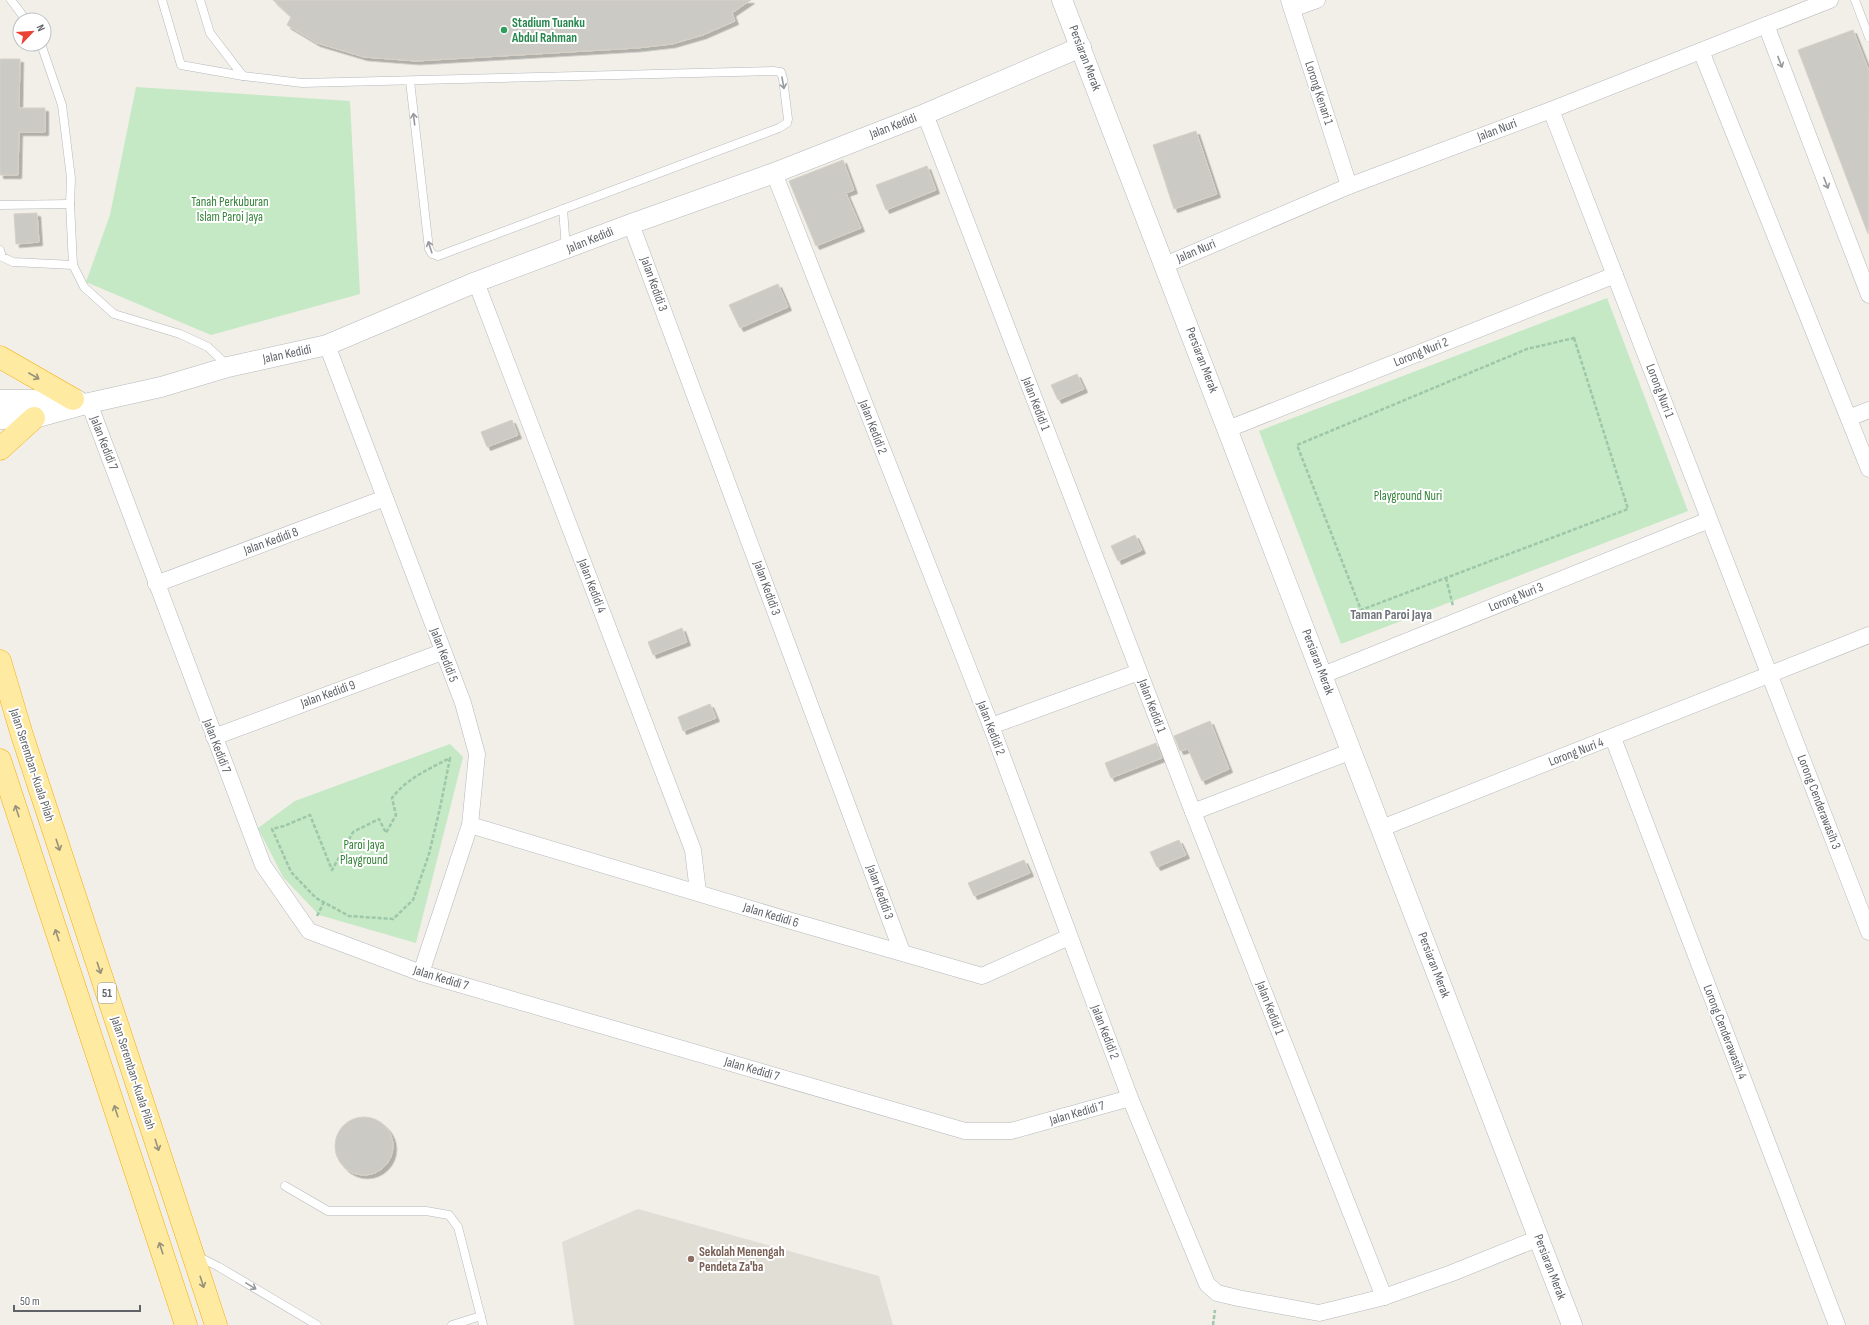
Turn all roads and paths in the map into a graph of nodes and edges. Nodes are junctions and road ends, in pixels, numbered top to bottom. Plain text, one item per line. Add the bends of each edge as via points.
1 (11, 0) edge
2 (162, 0) edge
3 (200, 0) edge
4 (1062, 0) edge
5 (1317, 0) edge
6 (1830, 0) edge
7 (1855, 0) edge
8 (1291, 5) edge
9 (20, 12) edge
10 (1766, 25) junction
11 (1869, 38) edge
12 (1081, 47) junction
13 (1701, 51) junction
14 (44, 52) edge
15 (243, 76) junction
16 (410, 81) junction
17 (1551, 110) junction
18 (925, 114) junction
19 (774, 173) junction
20 (1349, 186) junction
21 (70, 204) junction
22 (0, 205) edge
23 (563, 209) junction
24 (631, 224) junction
25 (0, 250) edge
26 (566, 250) junction
27 (73, 264) junction
28 (1165, 264) junction
29 (1615, 275) junction
30 (476, 282) junction
31 (1869, 295) edge
32 (327, 345) junction
33 (0, 356) edge
34 (228, 367) junction
35 (0, 400) edge
36 (81, 401) junction
37 (1869, 410) edge
38 (34, 418) junction
39 (1850, 418) junction
40 (0, 419) edge
41 (1228, 429) junction
42 (0, 449) edge
43 (1869, 469) edge
44 (385, 498) junction
45 (1709, 520) junction
46 (1446, 578) junction
47 (156, 584) junction
48 (1457, 621) junction
49 (1869, 635) edge
50 (442, 652) junction
51 (0, 661) edge
52 (1139, 672) junction
53 (1768, 673) junction
54 (1323, 676) junction
55 (991, 726) junction
56 (214, 737) junction
57 (1613, 738) junction
58 (1352, 751) junction
59 (450, 758) joint
60 (0, 760) edge
61 (1193, 812) junction
62 (470, 825) junction
63 (1382, 828) junction
64 (698, 892) junction
65 (1869, 932) edge
66 (1069, 937) junction
67 (902, 952) junction
68 (421, 973) junction
69 (1130, 1098) junction
70 (285, 1186) dead end
71 (1539, 1238) junction
72 (193, 1254) junction
73 (1384, 1297) junction
74 (481, 1316) junction
75 (186, 1325) edge
76 (216, 1325) edge
77 (317, 1325) edge
78 (452, 1325) edge
79 (483, 1325) edge
80 (1572, 1325) edge
81 (1836, 1325) edge

1 - 9 lane
2 - 15 lane via 181,65
3 - 15 lane via 210,33
4 - 12 street, Persiaran Merak
5 - 8 street
6 - 10 street, Jalan Nuri
7 - 11 lane
8 - 20 street, Lorong Kenari 1
10 - 13 street, Jalan Nuri
10 -> 31 street
12 - 18 street, Jalan Kedidi
12 - 28 street, Persiaran Merak
13 - 17 street, Jalan Nuri
13 - 39 street
14 - 21 lane via 62,105 71,178
15 - 16 lane via 302,83
23 -> 16 lane via 438,256 432,254 429,249
16 -> 23 lane via 780,72 783,79 787,123
17 - 20 street, Jalan Nuri
17 - 29 street, Lorong Nuri 1
18 - 19 street, Jalan Kedidi
18 - 52 street, Jalan Kedidi 1
19 - 24 street, Jalan Kedidi
19 - 55 street, Jalan Kedidi 2
20 - 28 street, Jalan Nuri
21 - 22 lane
21 - 27 lane
23 - 26 lane
24 - 26 street, Jalan Kedidi
24 - 67 street, Jalan Kedidi 3
25 - 27 lane via 2,257 13,262
26 - 30 street, Jalan Kedidi
27 - 34 lane via 84,288 114,314 180,334 208,347
28 - 41 street, Persiaran Merak
29 - 41 street, Lorong Nuri 2
29 - 45 street, Lorong Nuri 1
30 - 32 street, Jalan Kedidi
30 - 64 street, Jalan Kedidi 4 via 693,850
32 - 34 street, Jalan Kedidi
32 - 44 street, Jalan Kedidi 5
33 -> 36 highway
34 - 36 street, Jalan Kedidi via 161,387
35 - 36 street
36 - 38 street
36 - 47 street, Jalan Kedidi 7
37 - 39 street
38 - 40 street
38 - 42 highway
39 - 43 street
41 - 54 street, Persiaran Merak
44 - 47 street, Jalan Kedidi 8
44 - 50 street, Jalan Kedidi 5
45 - 48 street, Lorong Nuri 3
45 - 53 street, Lorong Nuri 1
46 - 46 path via 1361,610 1297,445 1527,349 1574,338 1628,509
46 - 48 path
47 - 56 street, Jalan Kedidi 7
48 - 54 street, Lorong Nuri 3
49 - 53 street, Lorong Nuri 4
50 - 56 street, Jalan Kedidi 9
50 - 62 street, Jalan Kedidi 5 via 462,703 477,754
51 -> 72 highway, Jalan Seremban-Kuala Pilah / 51
52 - 55 street
52 - 61 street, Jalan Kedidi 1
53 - 57 street, Lorong Nuri 4
53 - 65 street, Lorong Cenderawasih 3
54 - 58 street, Persiaran Merak
55 - 66 street, Jalan Kedidi 2
56 - 68 street, Jalan Kedidi 7 via 263,865 309,931
57 - 63 street, Lorong Nuri 4
57 - 81 street, Lorong Cenderawasih 4
58 - 61 street
58 - 63 street, Persiaran Merak
59 - 59 path via 435,831 413,900 393,919 349,916 316,898 291,872 272,829 310,815 332,870 353,832 378,819 386,833 396,815 392,798 398,790 418,775
75 -> 60 highway, 51
61 - 73 street, Jalan Kedidi 1
62 - 64 street, Jalan Kedidi 6
62 - 68 street, Jalan Kedidi 5
63 - 71 street, Persiaran Merak
64 - 67 street, Jalan Kedidi 6
66 - 67 street, Jalan Kedidi 6 via 982,976
66 - 69 street, Jalan Kedidi 2
68 - 69 street, Jalan Kedidi 7 via 965,1131 1011,1131
69 - 73 street, Jalan Kedidi 2 via 1207,1284 1218,1293 1319,1313
70 - 74 lane via 328,1211 426,1211 449,1215 458,1226
71 - 73 street
71 - 80 street, Persiaran Merak
72 -> 76 highway, Jalan Seremban-Kuala Pilah / 51
72 -> 77 lane
74 - 78 lane
74 - 79 lane

